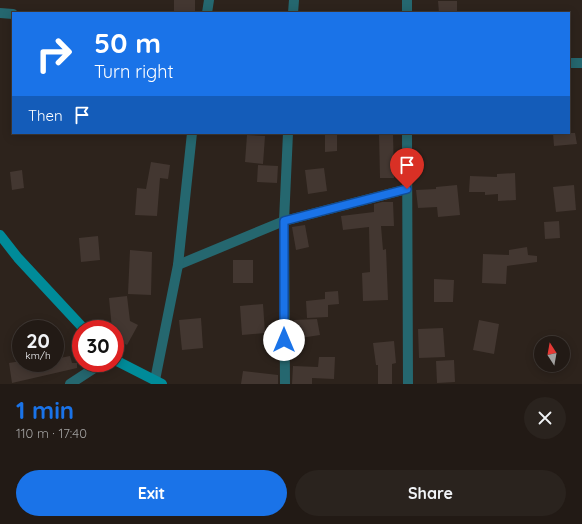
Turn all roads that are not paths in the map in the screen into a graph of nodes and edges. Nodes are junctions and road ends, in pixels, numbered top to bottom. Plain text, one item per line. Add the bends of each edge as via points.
1 (209, 0) edge
2 (294, 0) edge
3 (407, 0) edge
4 (207, 12) edge
5 (293, 12) edge
6 (407, 12) edge
7 (0, 13) edge
8 (12, 14) edge
9 (570, 63) edge
10 (582, 63) edge
11 (192, 134) edge
12 (288, 134) edge
13 (407, 134) edge
14 (407, 189) junction
15 (284, 221) junction
16 (0, 235) edge
17 (178, 265) junction
18 (76, 320) edge
19 (124, 365) edge
20 (88, 372) edge
21 (158, 382) edge
22 (70, 384) edge
23 (285, 384) edge
24 (408, 384) edge

1 - 4 street
2 - 5 street
3 - 6 street
7 - 8 street
9 - 10 street
11 - 17 street
12 - 15 street
13 - 14 street
14 - 15 street
14 - 24 street
15 - 17 street
15 - 23 street
16 - 18 main road
17 - 21 street
19 - 21 main road
20 - 22 street

